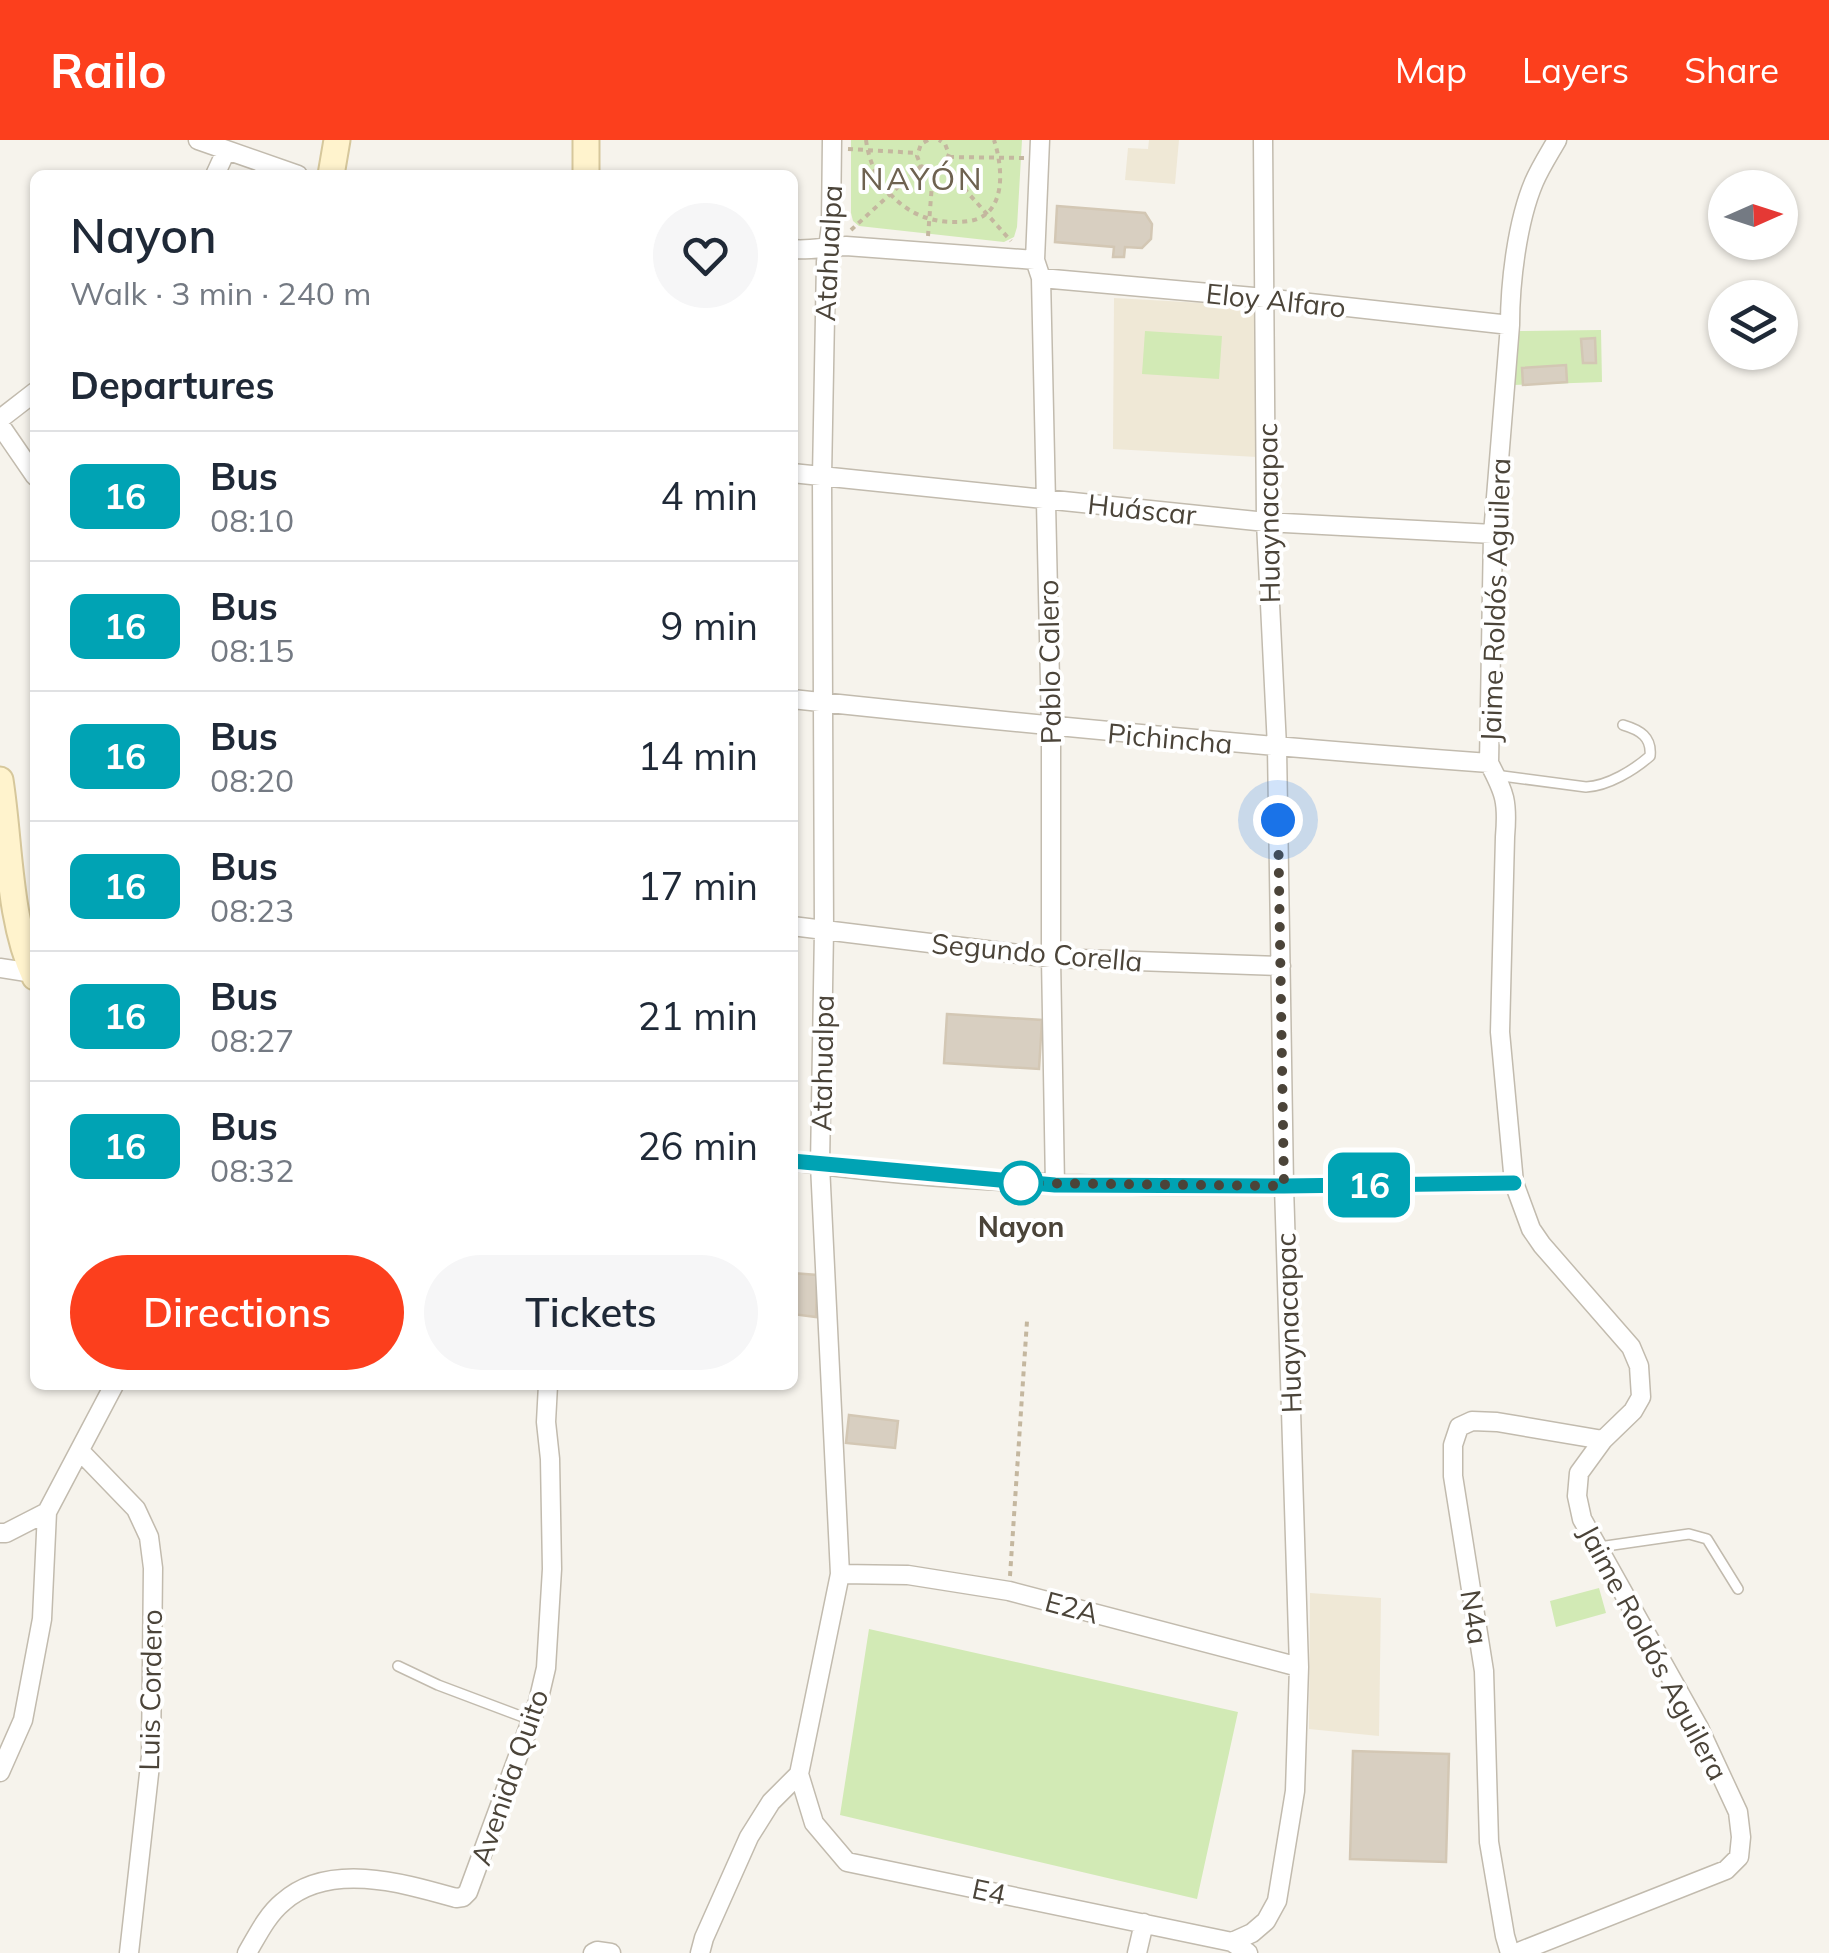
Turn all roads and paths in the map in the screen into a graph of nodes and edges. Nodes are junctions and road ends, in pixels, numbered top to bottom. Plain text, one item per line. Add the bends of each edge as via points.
1 (198, 140) edge
2 (337, 140) edge
3 (586, 140) edge
4 (832, 140) edge
5 (843, 140) edge
6 (866, 140) edge
7 (938, 140) edge
8 (994, 140) edge
9 (1040, 140) edge
10 (1264, 140) edge
11 (1557, 140) edge
12 (924, 141) edge
13 (948, 142) edge
14 (867, 149) junction
15 (226, 151) junction
16 (918, 152) junction
17 (948, 156) junction
18 (999, 158) junction
19 (1029, 158) dead end
20 (922, 166) junction
21 (944, 166) junction
22 (217, 170) edge
23 (283, 170) edge
24 (332, 170) edge
25 (586, 170) edge
26 (933, 171) junction
27 (890, 195) junction
28 (986, 214) junction
29 (930, 219) junction
30 (928, 242) dead end
31 (831, 246) junction
32 (798, 249) edge
33 (1010, 249) dead end
34 (1035, 260) junction
35 (1042, 278) junction
36 (1265, 298) junction
37 (1510, 325) junction
38 (30, 396) edge
39 (0, 422) edge
40 (30, 468) edge
41 (798, 474) edge
42 (822, 478) junction
43 (1046, 498) junction
44 (1266, 522) junction
45 (1493, 534) junction
46 (798, 700) edge
47 (822, 702) junction
48 (1623, 725) dead end
49 (1051, 727) junction
50 (1277, 748) junction
51 (1492, 769) junction
52 (0, 780) edge
53 (798, 927) edge
54 (824, 930) junction
55 (1050, 958) junction
56 (30, 964) edge
57 (1282, 966) junction
58 (0, 968) edge
59 (30, 974) edge
60 (798, 1162) edge
61 (820, 1165) junction
62 (1514, 1183) junction
63 (1055, 1185) junction
64 (1284, 1186) junction
65 (1027, 1321) dead end
66 (111, 1390) edge
67 (548, 1390) edge
68 (1603, 1440) junction
69 (80, 1451) junction
70 (47, 1512) junction
71 (0, 1534) edge
72 (1599, 1547) junction
73 (840, 1574) junction
74 (1738, 1589) dead end
75 (1009, 1591) junction
76 (398, 1666) dead end
77 (1299, 1667) junction
78 (531, 1720) junction
79 (0, 1772) edge
80 (799, 1774) junction
81 (1144, 1923) junction
82 (1240, 1948) edge
83 (129, 1953) edge
84 (247, 1953) edge
85 (593, 1953) edge
86 (611, 1953) edge
87 (700, 1953) edge
88 (1137, 1953) edge
89 (1513, 1953) edge

1 - 15 street
2 - 24 street
3 - 25 street
4 - 31 street, Atahualpa
5 - 14 path via 843,150
6 - 14 path
7 - 13 path
8 - 18 path
9 - 34 street, Pablo Calero
10 - 36 street, Huaynacapac
11 - 37 street, Jaime Roldós Aguilera via 1527,201
12 - 16 path
13 - 17 path
14 - 16 path
14 - 27 path
15 - 22 street
15 - 23 street
16 - 20 path
17 - 18 path
17 - 21 path
18 - 19 path
18 - 28 path via 998,192
20 - 26 path
20 - 27 path
21 - 26 path
21 - 28 path
26 - 29 path
27 - 29 path
27 - 31 path
28 - 29 path via 965,221
28 - 33 path via 1016,246
29 - 30 path
31 - 32 street
31 - 34 street
31 - 42 street, Atahualpa
34 - 35 street, Pablo Calero
35 - 36 street, Eloy Alfaro
35 - 43 street, Pablo Calero
36 - 37 street, Eloy Alfaro
36 - 44 street, Huaynacapac
37 - 45 street, Jaime Roldós Aguilera
38 - 39 street
39 - 40 street
41 - 42 street, Huáscar
42 - 43 street, Huáscar
42 - 47 street, Atahualpa
43 - 44 street, Huáscar
43 - 49 street, Pablo Calero
44 - 45 street, Huáscar
44 - 50 street, Huaynacapac
45 - 51 street, Jaime Roldós Aguilera
46 - 47 street, Pichincha
47 - 49 street, Pichincha
47 - 54 street, Atahualpa
48 - 51 lane via 1646,736 1650,756 1598,786
49 - 50 street, Pichincha
49 - 55 street, Pablo Calero
50 - 51 street, Pichincha
50 - 57 street, Huaynacapac
51 - 62 street, Jaime Roldós Aguilera via 1507,813 1500,1032
52 - 56 street
53 - 54 street, Segundo Corella
54 - 55 street, Segundo Corella
54 - 61 street, Atahualpa
55 - 57 street, Segundo Corella
55 - 63 street, Pablo Calero
57 - 64 street, Huaynacapac
58 - 59 street
60 - 61 street
61 - 63 street
61 - 73 street, Atahualpa
62 - 64 street
62 - 68 street, Jaime Roldós Aguilera via 1542,1245 1631,1347 1639,1366 1641,1396
63 - 64 street
64 - 77 street, Huaynacapac
65 - 75 path
66 - 69 street
67 - 78 street, Avenida Quito via 552,1569 546,1668
68 - 72 street, Jaime Roldós Aguilera via 1579,1473 1576,1496
68 - 89 street, N4a via 1472,1421 1459,1428 1452,1445 1484,1671 1490,1842
69 - 70 street
69 - 83 street, Luis Cordero via 136,1509 152,1568 151,1756
70 - 71 street
70 - 79 street via 42,1619 23,1720
72 - 74 lane via 1698,1534
72 - 89 street, Jaime Roldós Aguilera via 1738,1812 1739,1856 1726,1870
73 - 75 street, E2A via 908,1575
73 - 80 street, Atahualpa
75 - 77 street, E2A
76 - 78 lane
77 - 82 street, Huaynacapac via 1295,1790 1277,1901
78 - 84 street, Avenida Quito via 463,1897 370,1880 316,1883 280,1904
80 - 81 street, E4 via 814,1823 847,1862
80 - 87 street via 749,1837
81 - 82 street, E4
81 - 88 street
85 - 86 street

